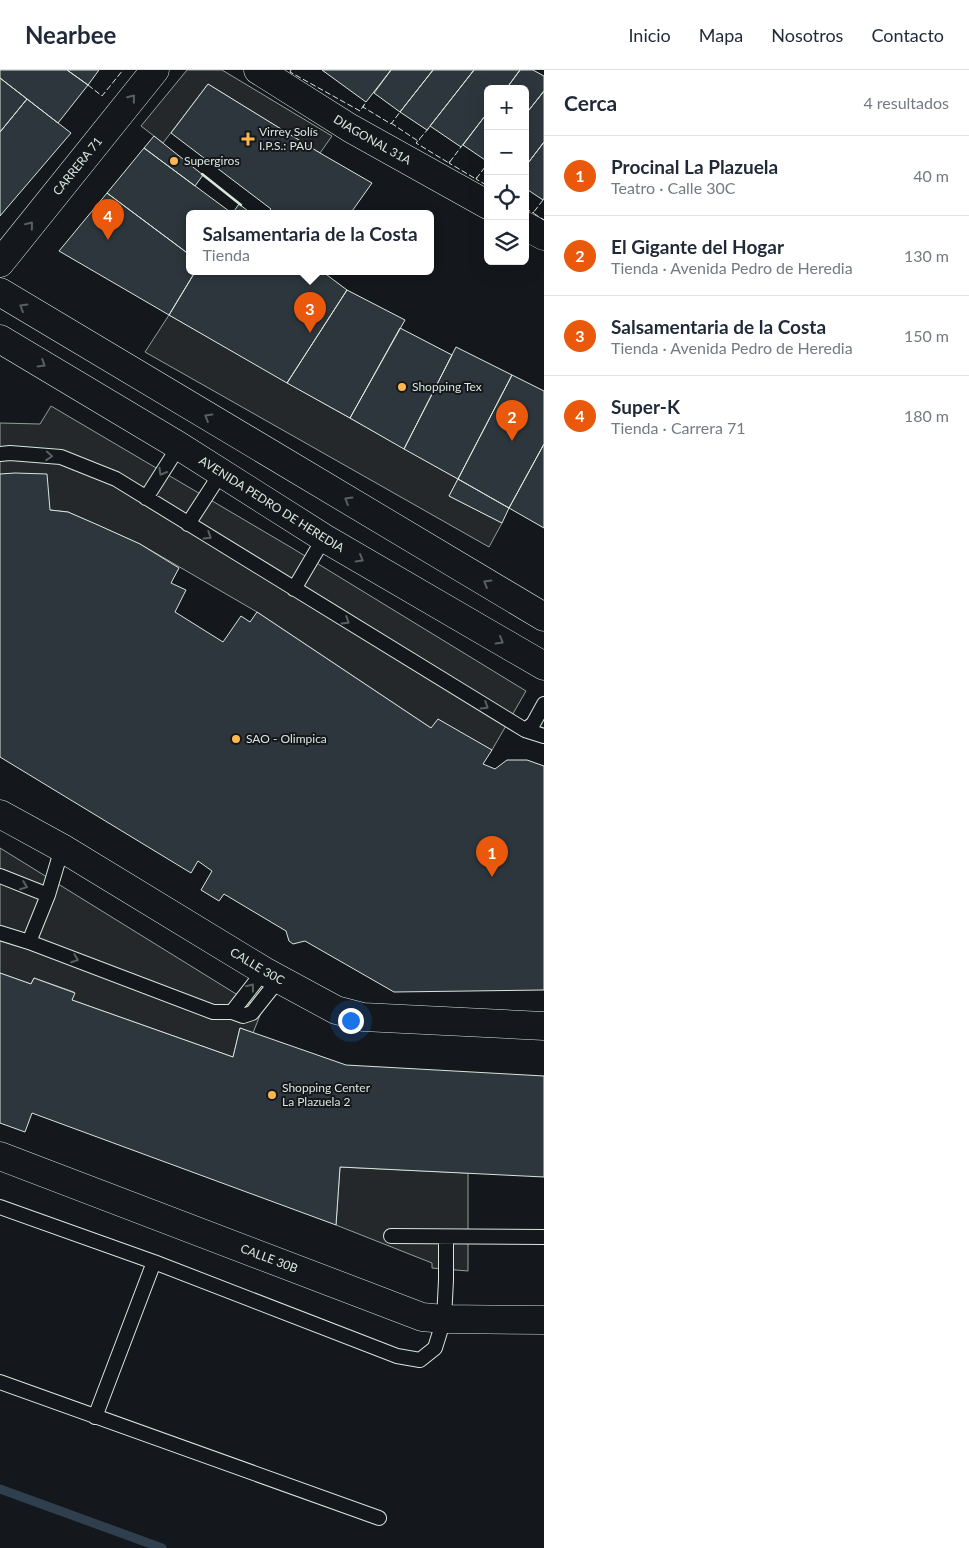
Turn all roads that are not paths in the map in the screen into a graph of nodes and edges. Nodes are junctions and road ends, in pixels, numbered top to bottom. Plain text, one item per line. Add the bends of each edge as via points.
1 (155, 70) edge
2 (258, 70) edge
3 (484, 203) edge
4 (529, 228) edge
5 (544, 236) edge
6 (0, 263) edge
7 (0, 292) edge
8 (0, 339) edge
9 (178, 446) junction
10 (0, 454) edge
11 (221, 473) junction
12 (146, 498) junction
13 (188, 524) junction
14 (324, 538) junction
15 (294, 589) junction
16 (544, 618) edge
17 (544, 666) edge
18 (544, 704) edge
19 (525, 730) junction
20 (544, 736) edge
21 (0, 814) edge
22 (62, 848) junction
23 (0, 876) edge
24 (48, 895) junction
25 (0, 933) edge
26 (29, 942) junction
27 (271, 975) junction
28 (544, 1026) edge
29 (0, 1156) edge
30 (0, 1208) edge
31 (391, 1236) dead end
32 (446, 1237) junction
33 (544, 1237) edge
34 (154, 1262) junction
35 (444, 1319) junction
36 (544, 1320) edge
37 (0, 1382) edge
38 (95, 1417) junction
39 (379, 1518) dead end

6 -> 1 main road, CARRERA 71
2 - 3 main road, DIAGONAL 31A via 350,128
4 - 5 main road
16 -> 7 main road
8 -> 9 main road, AVENIDA PEDRO DE HEREDIA
9 - 11 main road, AVENIDA PEDRO DE HEREDIA
9 -> 12 lane
10 -> 12 lane via 61,457 116,480
11 - 13 lane
11 - 14 main road, AVENIDA PEDRO DE HEREDIA
12 - 13 lane
13 -> 15 lane
14 - 15 lane
14 -> 17 main road, AVENIDA PEDRO DE HEREDIA
15 -> 19 lane
18 - 19 lane via 533,724
19 - 20 lane
21 - 22 main road, CALLE 30C
22 - 24 lane
22 - 27 main road, CALLE 30C
23 -> 24 lane
24 - 26 lane
25 - 26 lane
26 -> 27 lane via 213,1012 232,1012
27 - 28 main road, CALLE 30C via 336,1010 363,1017
29 - 35 main road, CALLE 30B via 422,1317
30 - 34 lane
31 - 32 lane
32 - 33 lane
32 - 35 lane
34 - 35 lane via 397,1356 420,1360 435,1348
34 - 38 lane
35 - 36 main road, CALLE 30B
37 - 38 lane
38 - 39 lane

